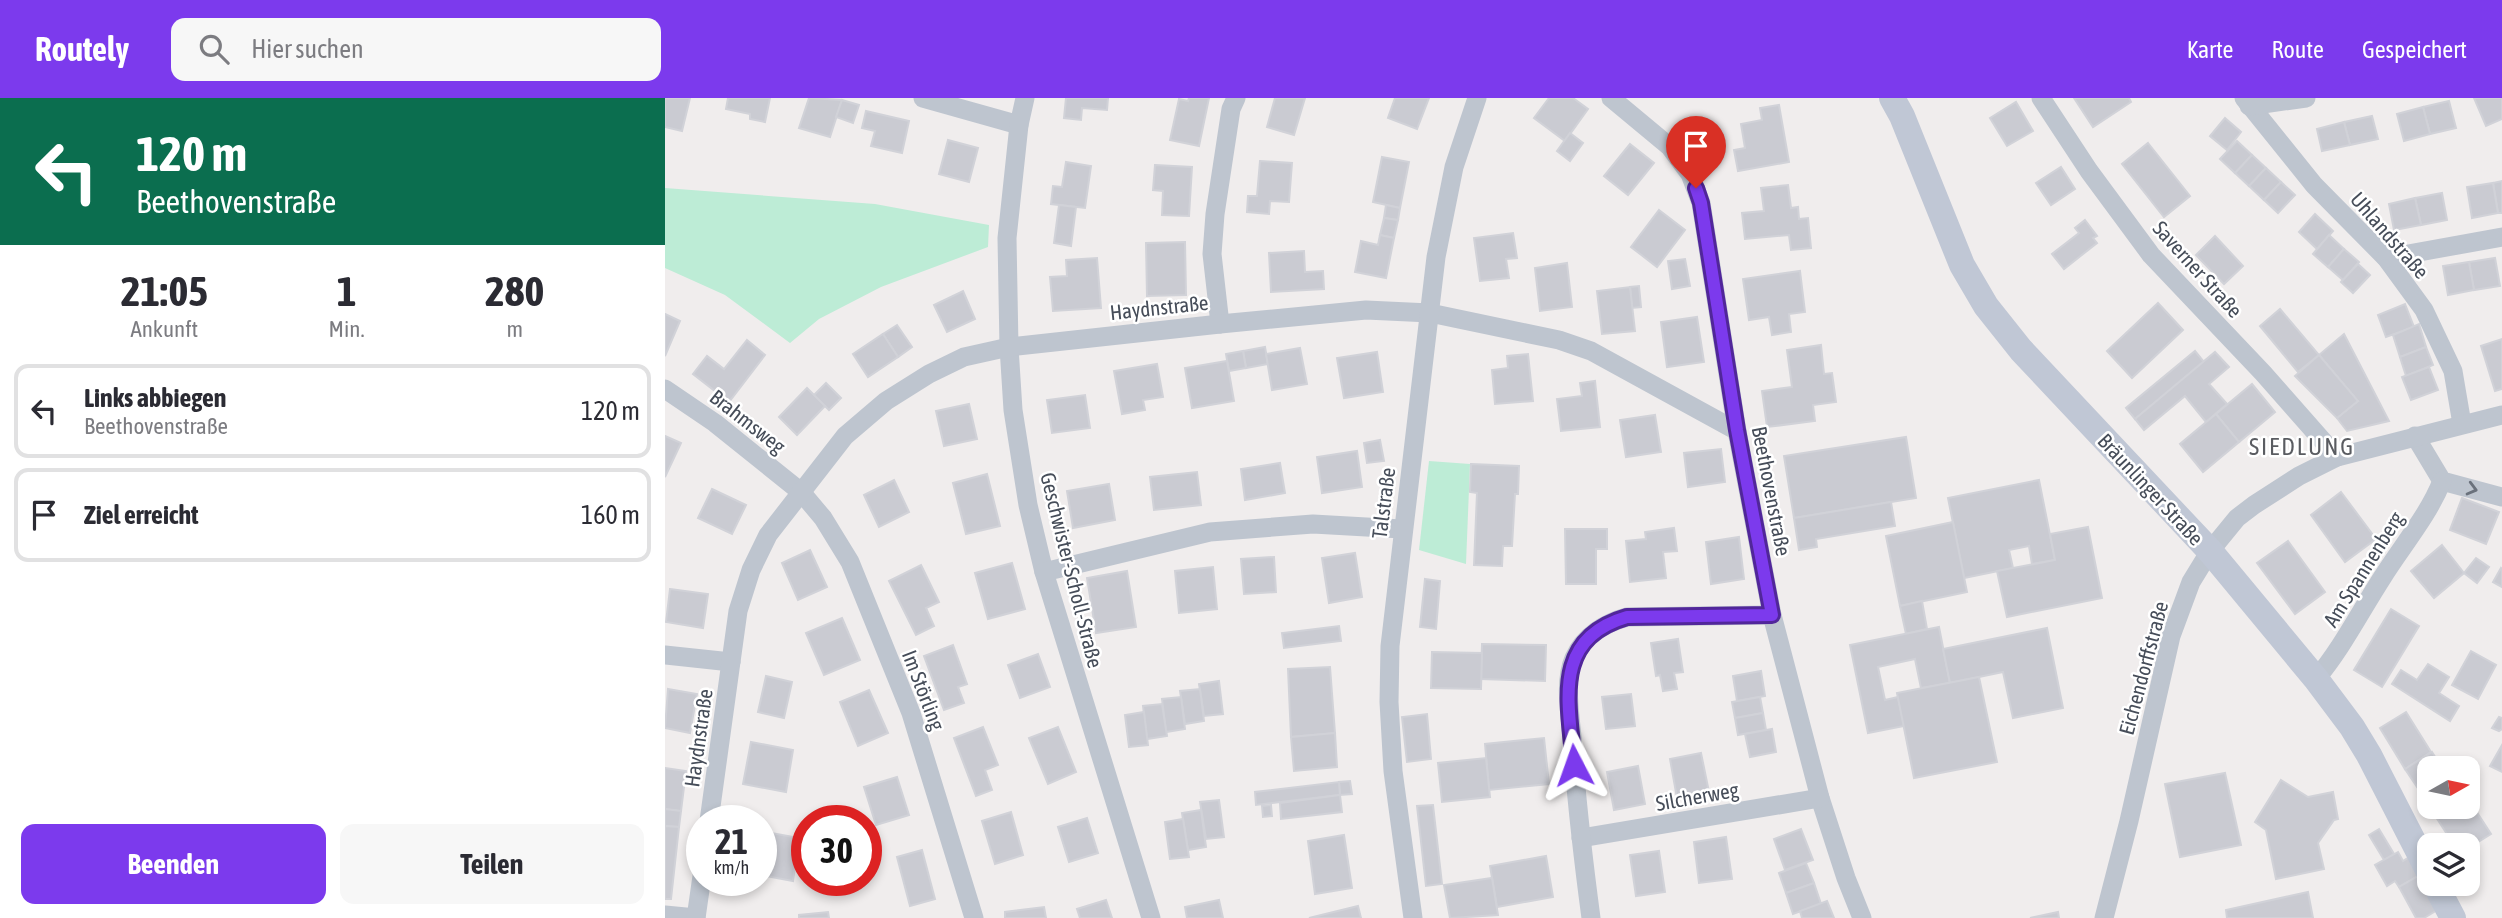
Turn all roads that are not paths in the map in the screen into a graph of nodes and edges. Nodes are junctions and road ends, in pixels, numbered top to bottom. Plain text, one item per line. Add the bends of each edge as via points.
1 (923, 98) edge
2 (1025, 98) edge
3 (1235, 98) edge
4 (1477, 98) edge
5 (1611, 98) edge
6 (1892, 98) edge
7 (2041, 98) edge
8 (2306, 98) edge
9 (2246, 102) edge
10 (1019, 125) junction
11 (2502, 237) edge
12 (2386, 258) junction
13 (1430, 313) junction
14 (1220, 324) junction
15 (1009, 347) junction
16 (665, 389) edge
17 (2502, 415) edge
18 (2462, 424) junction
19 (1737, 430) junction
20 (2415, 436) junction
21 (2337, 457) junction
22 (2442, 481) junction
23 (801, 492) junction
24 (2502, 497) edge
25 (1402, 529) junction
26 (2210, 551) junction
27 (1044, 572) junction
28 (1772, 615) junction
29 (665, 655) edge
30 (731, 662) junction
31 (2316, 679) junction
32 (1820, 798) junction
33 (711, 805) edge
34 (1581, 838) junction
35 (2417, 849) edge
36 (699, 896) edge
37 (2441, 896) edge
38 (665, 915) edge
39 (696, 918) edge
40 (974, 918) edge
41 (1151, 918) edge
42 (1413, 918) edge
43 (1591, 918) edge
44 (1862, 918) edge
45 (2104, 918) edge
46 (2453, 918) edge

1 - 10 street
2 - 10 street, Geschwister-Scholl-Straße
3 - 14 street via 1212,254
4 - 13 street, Talstraße via 1454,167
5 - 19 street, Beethovenstraße via 1670,147 1690,174 1701,203
6 - 26 main road, Bräunlinger Straße via 1962,265 1986,306 2021,350
7 - 21 street, Saverner Straße via 2151,255
8 - 9 street
9 - 12 street, Uhlandstraße via 2314,185
10 - 15 street, Geschwister-Scholl-Straße via 1007,238
11 - 12 street
12 - 18 street, Uhlandstraße via 2424,310 2453,371
13 - 14 street, Haydnstraße via 1366,310
13 - 19 street, Haydnstraße via 1591,351
13 - 25 street, Talstraße
14 - 15 street, Haydnstraße
15 - 23 street, Haydnstraße via 964,357 886,401 845,436
15 - 27 street, Geschwister-Scholl-Straße via 1015,423
16 - 23 street, Brahmsweg
17 - 18 street, Eichendorffstraße
18 - 20 street, Eichendorffstraße
19 - 28 street, Beethovenstraße
20 - 21 street, Eichendorffstraße
20 - 22 street
21 - 26 street, Eichendorffstraße via 2254,505
22 -> 24 street
22 - 31 street, Am Spannenberg via 2333,659
23 - 30 street, Haydnstraße via 768,535 751,570
23 - 40 street, Im Störling via 850,562 911,713
25 - 27 street via 1313,524 1210,532
25 - 42 street, Talstraße via 1389,702 1393,771
26 - 31 main road, Bräunlinger Straße
26 - 45 street, Eichendorffstraße via 2191,582 2171,636
27 - 41 street, Geschwister-Scholl-Straße
28 - 32 street, Beethovenstraße
28 - 34 street via 1627,617 1608,622 1583,642 1573,660 1569,690
29 - 30 street, Haydnstraße
30 - 33 street, Haydnstraße
31 - 35 main road, Bräunlinger Straße via 2369,755
32 - 34 street, Silcherweg
32 - 44 street, Beethovenstraße
34 - 43 street
36 - 39 street
37 - 46 main road
38 - 39 street

